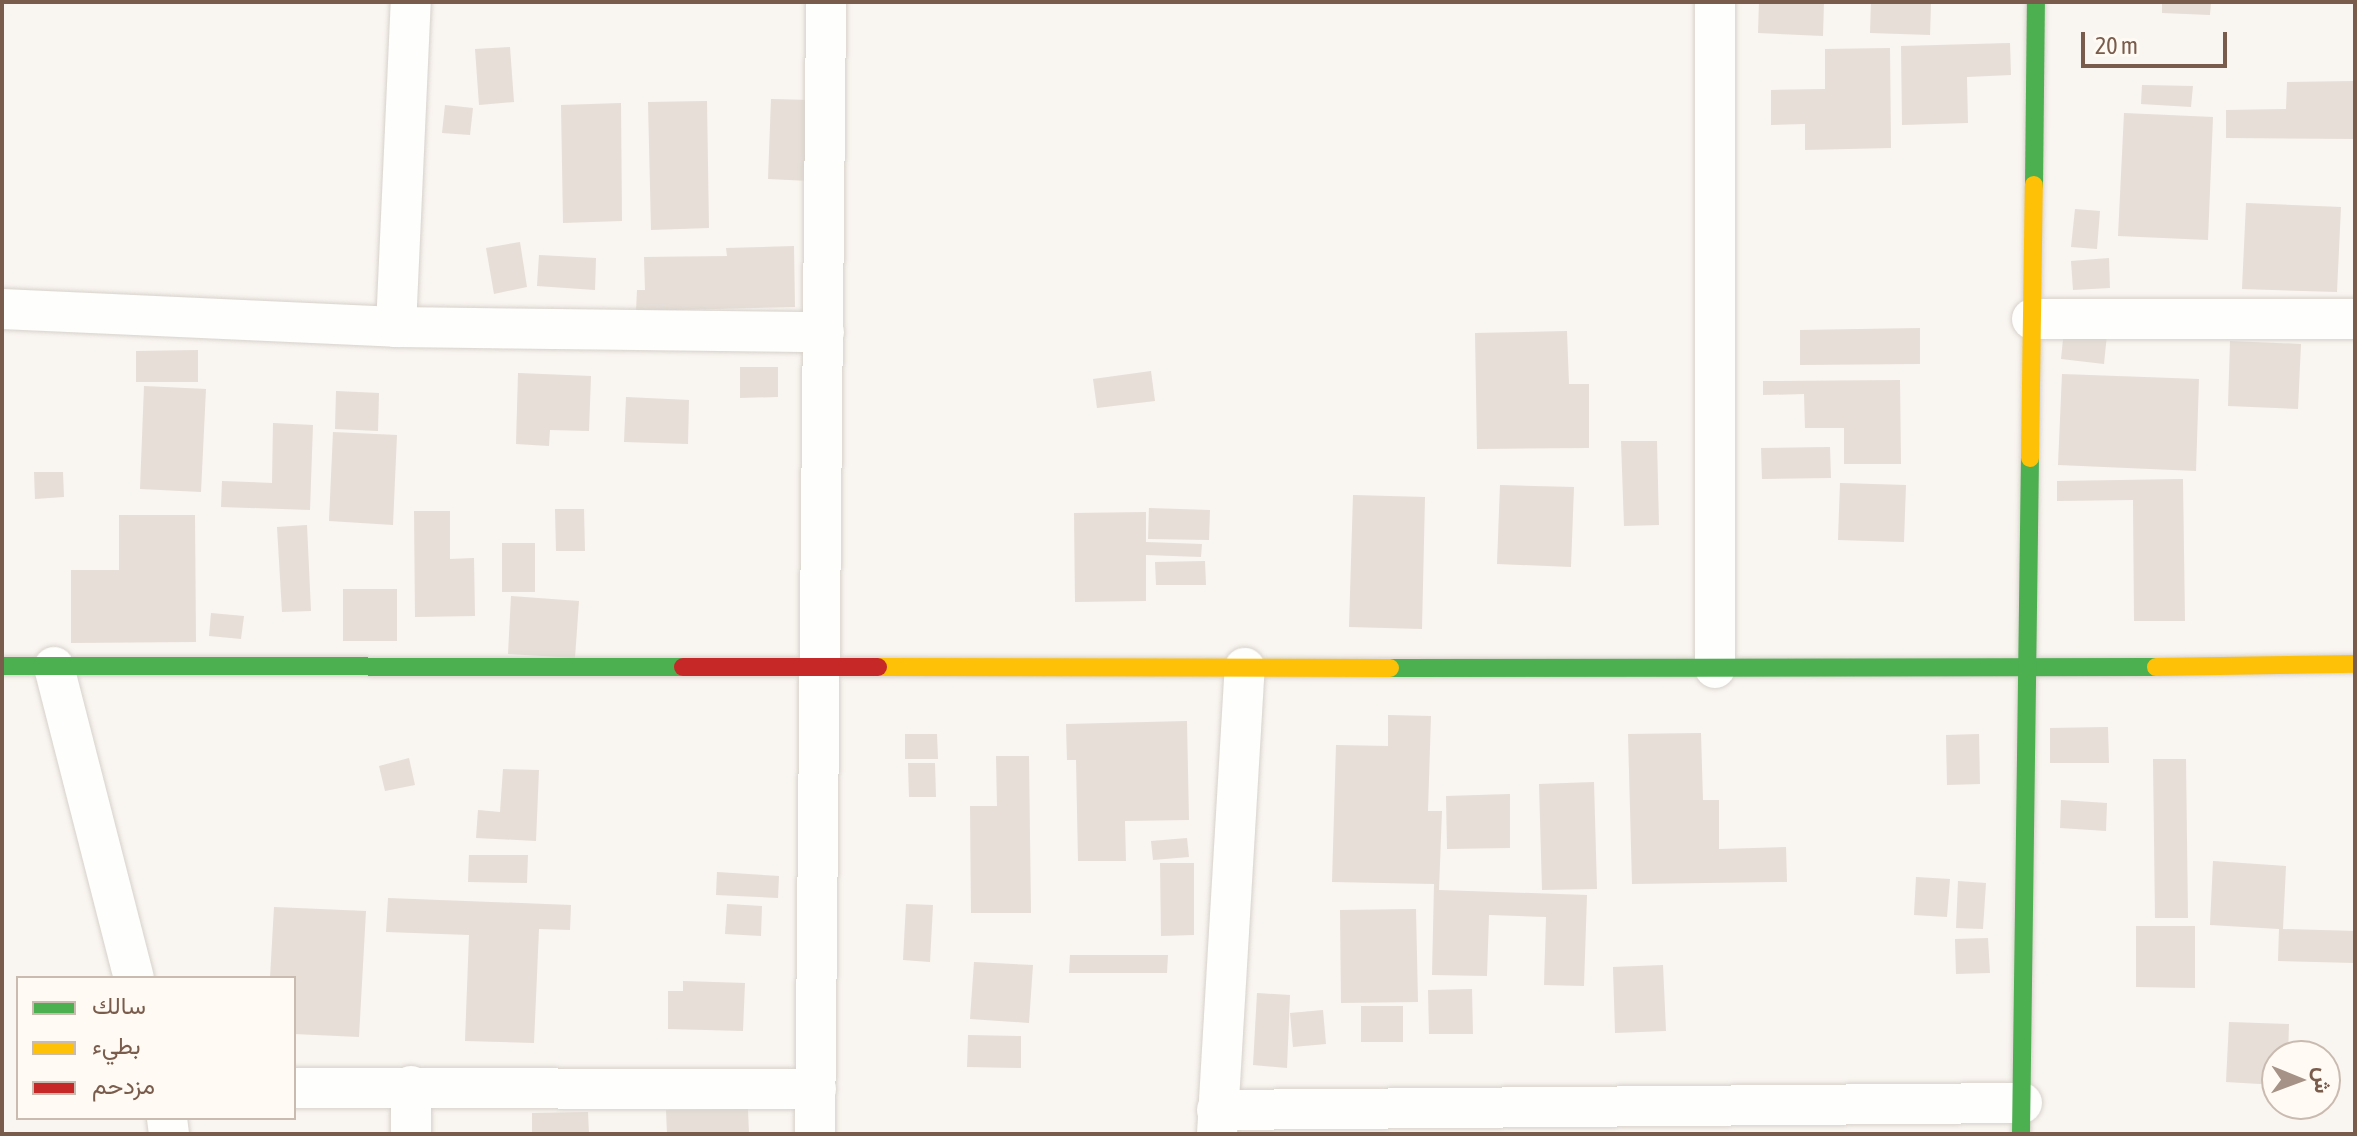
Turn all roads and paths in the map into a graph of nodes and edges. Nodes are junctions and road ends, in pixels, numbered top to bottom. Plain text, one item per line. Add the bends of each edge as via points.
1 (411, 2) edge
2 (826, 2) edge
3 (1715, 2) edge
4 (2036, 2) edge
5 (2, 309) edge
6 (2032, 319) junction
7 (2355, 319) edge
8 (396, 327) junction
9 (824, 332) junction
10 (2355, 664) edge
11 (2, 666) edge
12 (54, 667) junction
13 (821, 667) junction
14 (1245, 668) junction
15 (1715, 668) junction
16 (2027, 669) junction
17 (133, 976) edge
18 (411, 1086) junction
19 (296, 1088) edge
20 (816, 1089) junction
21 (2021, 1118) edge
22 (1217, 1122) edge
23 (411, 1134) edge
24 (815, 1134) edge

1 - 8 street
2 - 9 street
3 - 15 street
4 - 6 street
5 - 8 street
6 - 7 street
6 - 16 street
8 - 9 street
9 - 13 street
10 - 16 street
11 - 12 street
12 - 13 street
12 - 17 street
13 - 14 street
13 - 20 street
14 - 15 street
14 - 22 street
15 - 16 street
16 - 21 street
18 - 19 street
18 - 20 street
18 - 23 street
20 - 24 street
21 - 22 street

